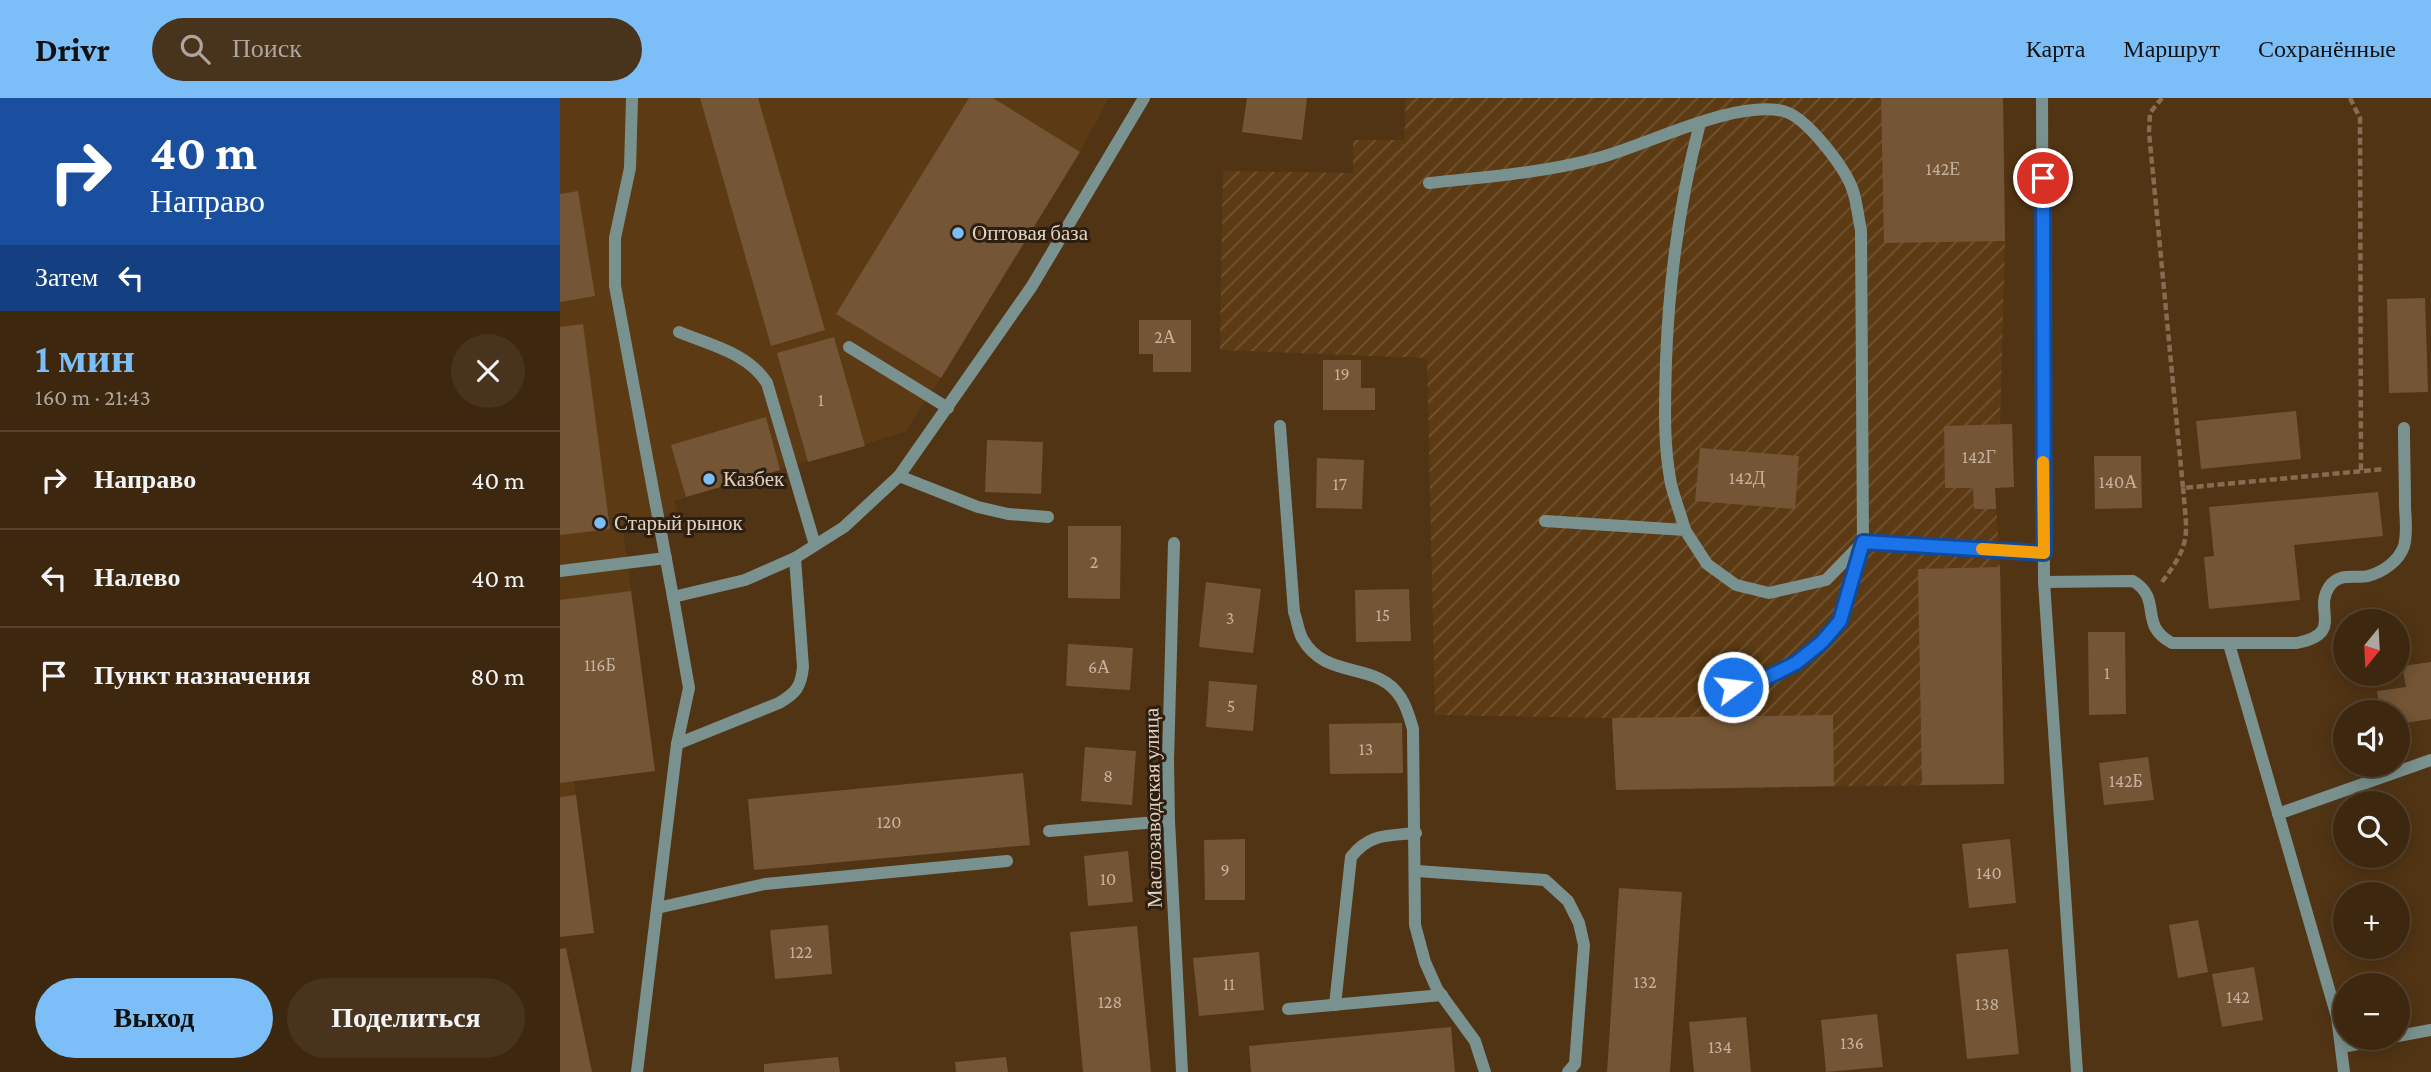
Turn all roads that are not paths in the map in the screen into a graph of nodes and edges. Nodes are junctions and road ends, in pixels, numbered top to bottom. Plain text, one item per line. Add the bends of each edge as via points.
1 (632, 98) edge
2 (1144, 98) edge
3 (2042, 98) edge
4 (1700, 123) junction
5 (1430, 183) dead end
6 (679, 332) dead end
7 (849, 347) dead end
8 (948, 408) junction
9 (1280, 426) dead end
10 (2404, 428) dead end
11 (899, 475) junction
12 (1048, 517) dead end
13 (1545, 522) dead end
14 (1685, 530) junction
15 (1863, 542) junction
16 (1174, 543) dead end
17 (815, 545) junction
18 (2044, 553) junction
19 (666, 558) junction
20 (795, 558) junction
21 (560, 571) edge
22 (2044, 582) junction
23 (673, 597) junction
24 (2229, 643) junction
25 (1733, 687) dead end
26 (677, 744) junction
27 (2431, 760) edge
28 (2278, 814) junction
29 (1169, 821) junction
30 (1049, 831) dead end
31 (1416, 834) junction
32 (1007, 862) dead end
33 (1416, 871) junction
34 (657, 908) junction
35 (1442, 995) junction
36 (2333, 1003) edge
37 (1335, 1005) junction
38 (1288, 1009) dead end
39 (2431, 1030) edge
40 (2410, 1034) edge
41 (2342, 1050) edge
42 (637, 1072) edge
43 (1182, 1072) edge
44 (1485, 1072) edge
45 (1568, 1072) edge
46 (2077, 1072) edge
47 (2344, 1072) edge

1 - 19 street via 630,168 615,238 615,285
2 - 8 street via 1032,286
3 - 18 street
4 - 5 street via 1601,158 1553,169
4 - 14 street via 1672,259 1667,338 1664,420 1672,484
4 - 15 street via 1753,111 1784,111 1819,136 1852,188 1861,230
6 - 17 street via 741,358 763,377
7 - 8 street
8 - 11 street
9 - 31 street via 1294,612 1302,638 1333,666 1366,672 1401,698 1413,729
10 - 24 street via 2404,546 2392,564 2368,576 2335,580 2325,599 2326,621 2313,640
11 - 12 street via 978,507
11 - 17 street via 844,527
13 - 14 street
14 - 15 street via 1707,564 1736,585 1769,593 1826,580
15 - 18 street
15 - 25 street via 1840,621 1822,642 1796,663
16 - 29 street, Маслозаводская улица
17 - 20 street
18 - 22 street
19 - 21 street
19 - 23 street
20 - 23 street via 745,580
20 - 26 street via 802,683 795,694 779,703
22 - 24 street via 2133,581 2150,598 2153,626 2162,638 2172,643
22 - 46 street
23 - 26 street via 689,688
24 - 28 street
26 - 34 street
27 - 28 street
28 - 36 street
29 - 30 street
29 - 43 street, Маслозаводская улица
31 - 33 street
31 - 37 street via 1377,837 1362,844 1351,857
32 - 34 street via 765,884
33 - 35 street via 1415,925 1425,962
33 - 45 street via 1545,880 1568,901 1580,923 1584,945 1576,1064
34 - 42 street
35 - 37 street
35 - 44 street via 1475,1041
37 - 38 street
39 - 40 street
41 - 47 street

